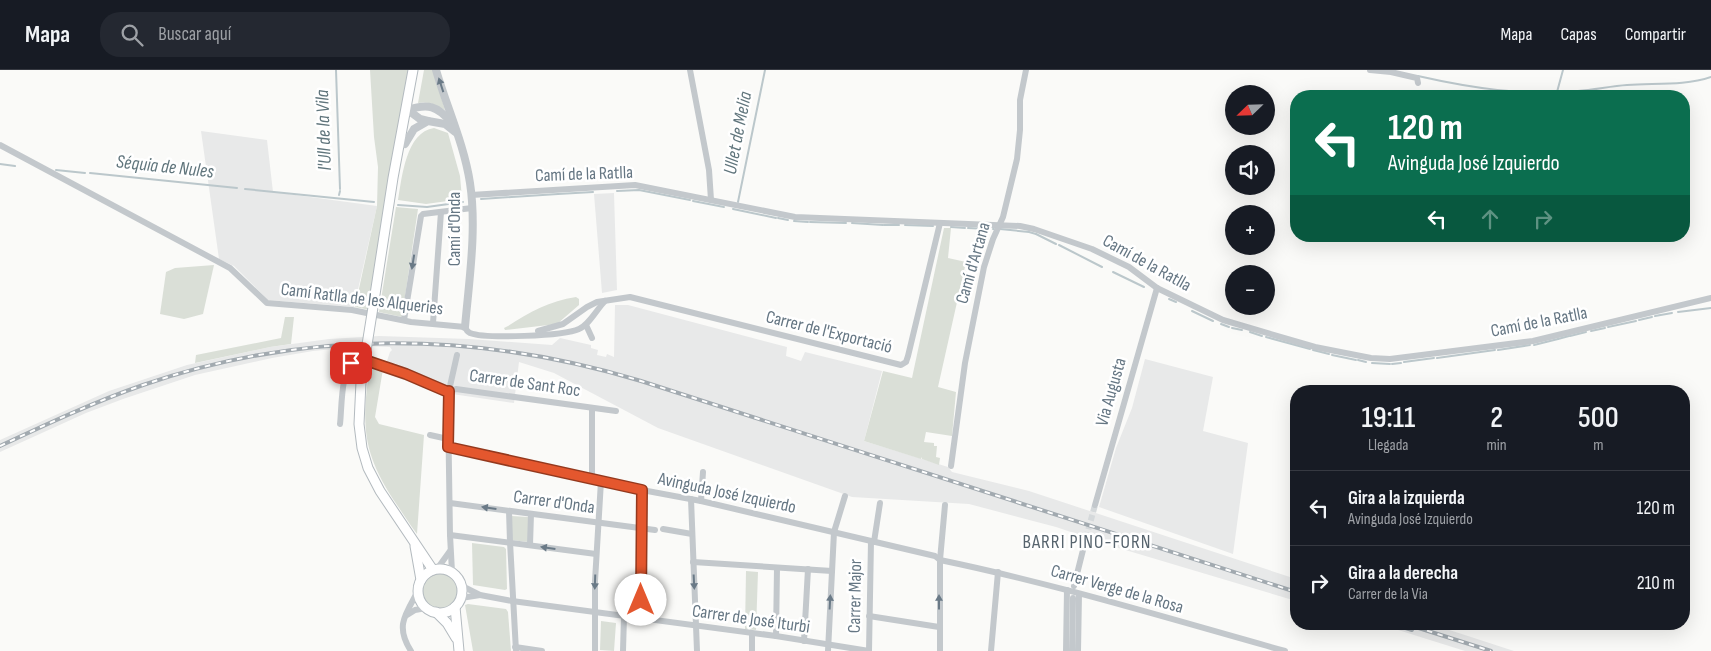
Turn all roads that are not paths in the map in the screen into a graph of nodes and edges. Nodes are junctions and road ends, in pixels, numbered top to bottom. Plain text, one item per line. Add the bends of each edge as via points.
1 (416, 70) edge
2 (436, 70) edge
3 (690, 70) edge
4 (1026, 70) edge
5 (1370, 70) edge
6 (1418, 83) dead end
7 (410, 111) junction
8 (428, 121) junction
9 (452, 124) junction
10 (456, 133) junction
11 (405, 144) junction
12 (0, 145) edge
13 (398, 152) junction
14 (391, 195) junction
15 (471, 195) junction
16 (711, 200) junction
17 (472, 208) junction
18 (441, 212) junction
19 (940, 223) junction
20 (999, 224) junction
21 (1157, 288) junction
22 (1711, 298) edge
23 (602, 302) junction
24 (582, 310) junction
25 (404, 320) junction
26 (567, 321) junction
27 (433, 323) junction
28 (587, 323) junction
29 (465, 327) junction
30 (571, 332) junction
31 (522, 335) junction
32 (592, 338) dead end
33 (457, 355) dead end
34 (449, 391) junction
35 (592, 408) junction
36 (616, 411) dead end
37 (340, 424) dead end
38 (430, 435) dead end
39 (448, 443) junction
40 (952, 466) dead end
41 (704, 472) dead end
42 (592, 478) junction
43 (601, 481) junction
44 (642, 490) junction
45 (845, 496) dead end
46 (691, 499) junction
47 (702, 501) junction
48 (880, 502) dead end
49 (450, 503) junction
50 (1095, 505) tunnel mouth
51 (945, 506) dead end
52 (510, 511) junction
53 (531, 514) junction
54 (598, 524) junction
55 (642, 528) junction
56 (655, 530) dead end
57 (663, 530) dead end
58 (834, 532) junction
59 (450, 534) junction
60 (692, 534) junction
61 (1086, 538) tunnel mouth
62 (510, 542) junction
63 (872, 542) junction
64 (415, 544) junction
65 (530, 545) junction
66 (450, 551) junction
67 (596, 554) junction
68 (940, 560) junction
69 (693, 562) junction
70 (777, 568) junction
71 (435, 569) junction
72 (808, 569) junction
73 (832, 571) junction
74 (452, 572) junction
75 (998, 572) junction
76 (421, 580) junction
77 (462, 586) junction
78 (1074, 586) dead end
79 (1067, 590) junction
80 (418, 591) junction
81 (1079, 594) junction
82 (480, 595) junction
83 (461, 598) junction
84 (1073, 598) dead end
85 (512, 601) junction
86 (455, 607) junction
87 (426, 608) junction
88 (436, 612) junction
89 (594, 612) junction
90 (624, 616) junction
91 (869, 616) junction
92 (404, 617) junction
93 (641, 618) junction
94 (696, 626) junction
95 (939, 627) junction
96 (752, 634) junction
97 (776, 636) junction
98 (458, 640) junction
99 (804, 641) junction
100 (828, 648) edge
101 (516, 649) edge
102 (411, 651) edge
103 (459, 651) edge
104 (542, 651) edge
105 (595, 651) edge
106 (623, 651) edge
107 (696, 651) edge
108 (752, 651) edge
109 (869, 651) edge
110 (940, 651) edge
111 (991, 651) edge
112 (1066, 651) edge
113 (1072, 651) edge
114 (1078, 651) edge
115 (1284, 651) edge

1 - 7 main road
1 - 13 main road
9 -> 2 street, Camí d'Onda
3 - 16 street via 709,170
4 - 20 street, Camí d'Artana via 1020,100 1017,159
5 - 6 street via 1417,78
7 - 8 street
7 - 9 street via 432,107
7 - 11 main road
7 - 13 street
8 - 10 street via 445,124
8 - 11 street via 414,130
9 - 10 street, Camí d'Onda
10 - 15 street, Camí d'Onda
11 - 14 main road
12 - 25 street, Camí Ratlla de les Alqueries via 230,268 267,303 352,310
13 - 14 main road
14 - 64 main road, bridge via 361,382 359,424 365,460 380,491
15 - 16 street, Camí de la Ratlla via 634,185
15 - 17 street, Camí d'Onda
16 - 19 street, Camí de la Ratlla via 795,216
17 - 18 street
17 - 29 street, Camí d'Onda
18 -> 25 street via 422,214
18 - 27 street
19 - 20 street, Camí de la Ratlla
19 - 23 street, Carrer de l'Exportació via 908,356 901,365 635,298
20 - 21 street, Camí de la Ratlla via 1034,229 1092,249 1128,267
20 - 40 street, Camí d'Artana via 984,267 968,345
21 - 22 street, Camí de la Ratlla via 1223,320 1315,347 1384,359 1533,341
21 - 50 street, Via Augusta
23 - 24 street
23 - 28 street
24 - 26 street
24 - 28 street via 588,314
25 - 27 street, Camí Ratlla de les Alqueries
26 - 30 street
26 - 31 street via 554,328
27 - 29 street, Camí Ratlla de les Alqueries
28 - 30 street
28 - 32 street
29 - 31 street, Camí Ratlla de les Alqueries via 472,334
30 - 31 street
33 - 34 street
34 - 35 street, Carrer de Sant Roc via 458,389
34 - 37 street, Carrer de Sant Roc via 385,366 356,359 346,375
34 - 39 street
35 - 36 street, Carrer de Sant Roc
35 - 42 street
38 - 39 street, Avinguda José Izquierdo
39 - 42 street, Avinguda José Izquierdo
39 - 49 street
41 - 47 street
42 - 43 street, Avinguda José Izquierdo
43 - 44 street, Avinguda José Izquierdo
43 - 54 street
44 - 46 street, Avinguda José Izquierdo
44 - 55 street
45 - 58 street
46 - 47 street, Avinguda José Izquierdo
46 - 60 street
47 - 58 street, Avinguda José Izquierdo
48 - 63 street, Carrer Major
52 -> 49 street, Carrer d'Onda
49 - 59 street
51 - 68 street
52 - 53 street, Carrer d'Onda
52 - 62 street
53 - 54 street, Carrer d'Onda
53 - 65 street
54 - 55 street, Carrer d'Onda
54 - 67 street
55 - 56 street, Carrer d'Onda
55 - 93 street
57 - 60 street
58 - 63 street, Avinguda José Izquierdo
58 - 73 street
59 - 62 street
59 - 66 street
60 - 69 street
61 - 78 street
62 - 65 street
62 - 85 street
63 - 68 street, Avinguda José Izquierdo via 935,556
63 - 91 street, Carrer Major
64 - 71 main road
64 - 76 main road
67 -> 65 street
66 - 71 street
66 - 74 street
67 -> 89 street
68 - 75 street, Carrer Verge de la Rosa
95 -> 68 street
69 - 70 street
69 -> 94 street
70 - 72 street
70 - 97 street
71 - 74 main road
71 - 76 main road
72 - 73 street
72 - 99 street
100 -> 73 street
74 - 77 main road
75 - 79 street, Carrer Verge de la Rosa
75 - 111 street
76 - 80 main road
77 - 82 street, Carrer de José Iturbi
77 - 83 main road
79 - 81 street, Carrer Verge de la Rosa
79 - 112 street
80 - 87 main road
80 - 92 street
81 - 114 street
81 - 115 street, Carrer Verge de la Rosa
82 - 83 street, Carrer de José Iturbi
82 - 85 street, Carrer de José Iturbi
83 - 86 main road
84 - 113 street
85 - 89 street, Carrer de José Iturbi
85 - 101 street
86 - 88 main road via 443,613
86 - 98 main road
87 - 88 main road
87 - 92 street via 414,610
88 - 98 main road
89 - 90 street, Carrer de José Iturbi
89 - 105 street
90 - 93 street, Carrer de José Iturbi
90 - 106 street
91 - 95 street
91 - 109 street, Carrer Major
92 - 102 street via 404,640
93 - 94 street, Carrer de José Iturbi
94 - 96 street, Carrer de José Iturbi
94 - 107 street
95 - 110 street
96 - 97 street, Carrer de José Iturbi
96 - 108 street
97 - 99 street, Carrer de José Iturbi
98 - 103 main road
99 - 100 street, Carrer de José Iturbi
100 - 109 street, Carrer de José Iturbi
101 - 104 street

